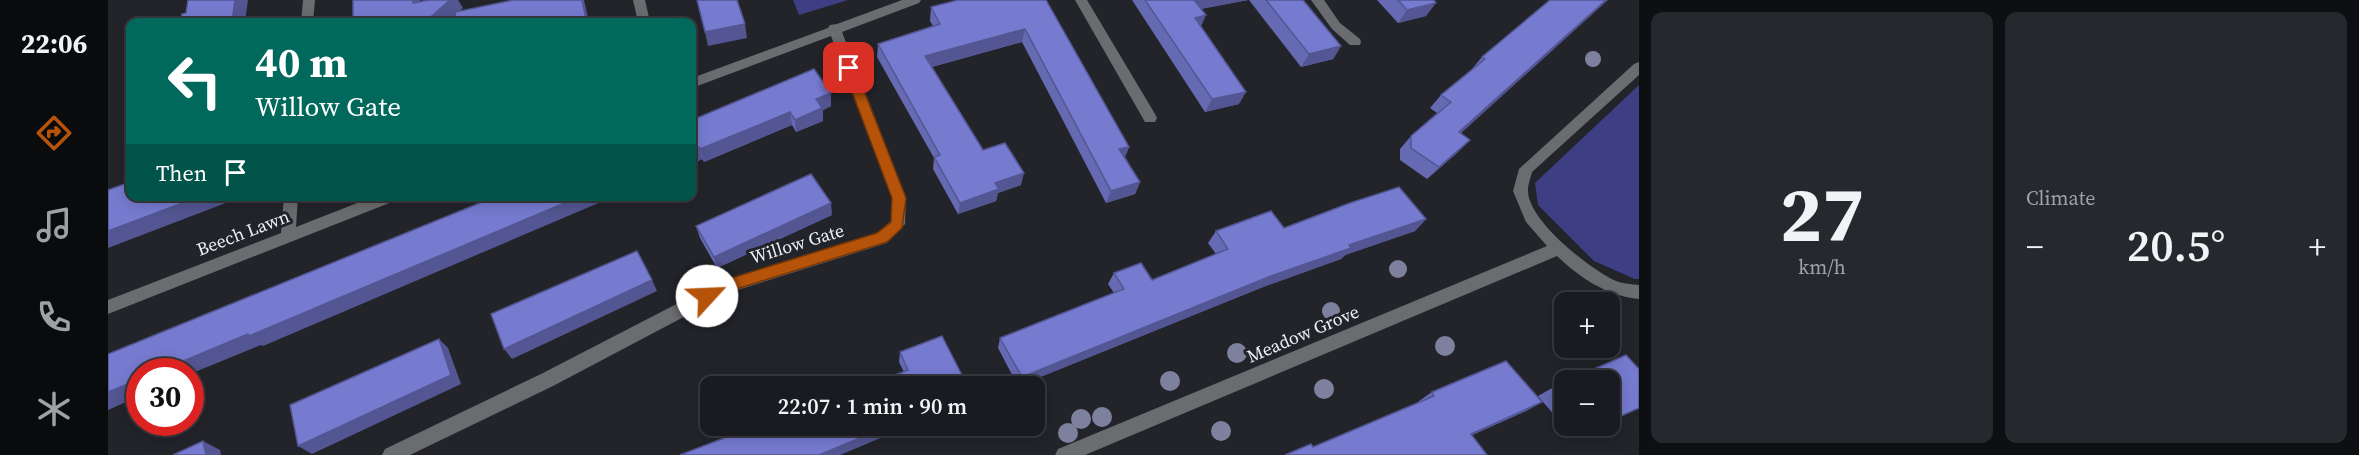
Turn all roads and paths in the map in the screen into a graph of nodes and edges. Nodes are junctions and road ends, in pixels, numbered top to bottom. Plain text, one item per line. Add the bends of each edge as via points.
1 (309, 0) edge
2 (639, 0) edge
3 (915, 0) edge
4 (1081, 0) edge
5 (1317, 0) edge
6 (307, 18) edge
7 (643, 18) edge
8 (834, 28) junction
9 (1355, 42) dead end
10 (1639, 68) edge
11 (696, 81) edge
12 (1150, 118) dead end
13 (291, 201) edge
14 (379, 201) edge
15 (288, 236) junction
16 (1557, 249) junction
17 (1639, 292) edge
18 (108, 307) edge
19 (391, 455) edge
20 (1064, 455) edge

1 - 6 street
2 - 7 street
3 - 8 street
4 - 12 street
5 - 9 street via 1336,26
8 - 11 street
8 - 19 street, Willow Gate via 899,198 898,224 882,238 727,286 547,380
10 - 16 street via 1526,170 1520,191 1532,219
13 - 15 street
14 - 15 street, Beech Lawn
15 - 18 street, Beech Lawn
16 - 17 street via 1588,273 1627,293
16 - 20 street, Meadow Grove

